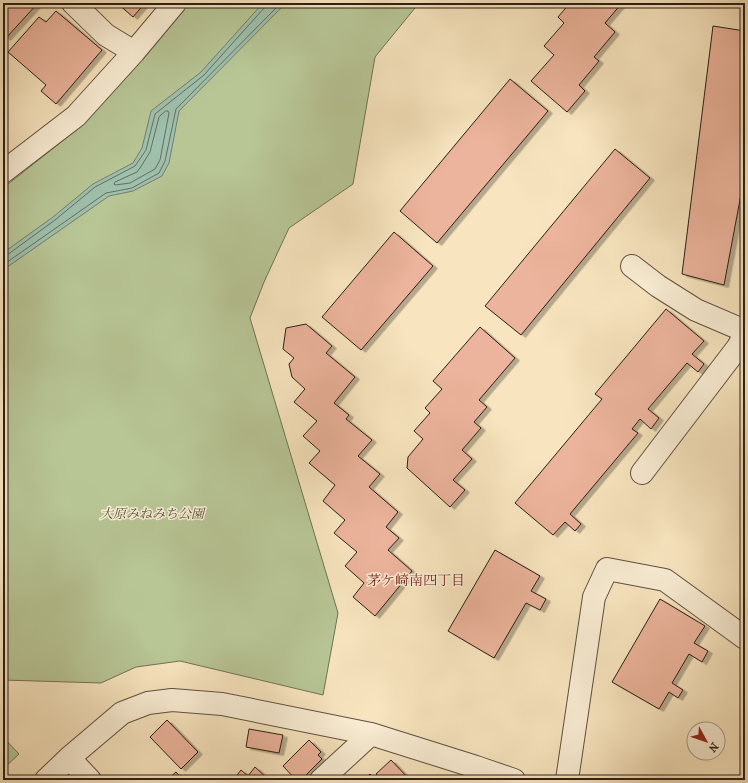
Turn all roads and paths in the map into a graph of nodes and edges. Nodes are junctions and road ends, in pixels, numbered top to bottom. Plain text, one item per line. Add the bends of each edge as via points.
1 (73, 3) edge
2 (175, 3) edge
3 (134, 52) junction
4 (3, 172) edge
5 (632, 266) dead end
6 (745, 330) edge
7 (745, 334) edge
8 (642, 473) dead end
9 (745, 638) edge
10 (371, 734) junction
11 (69, 758) junction
12 (46, 780) edge
13 (90, 780) edge
14 (321, 780) edge
15 (514, 780) edge
16 (567, 780) edge

1 - 3 street via 106,35
2 - 3 street
3 - 4 street via 76,116
5 - 6 street via 696,310
7 - 8 street via 738,347
9 - 16 street via 665,580 607,569 594,597
10 - 11 street via 222,704 172,700 148,703 122,713
10 - 14 street
10 - 15 street
11 - 12 street
11 - 13 street

